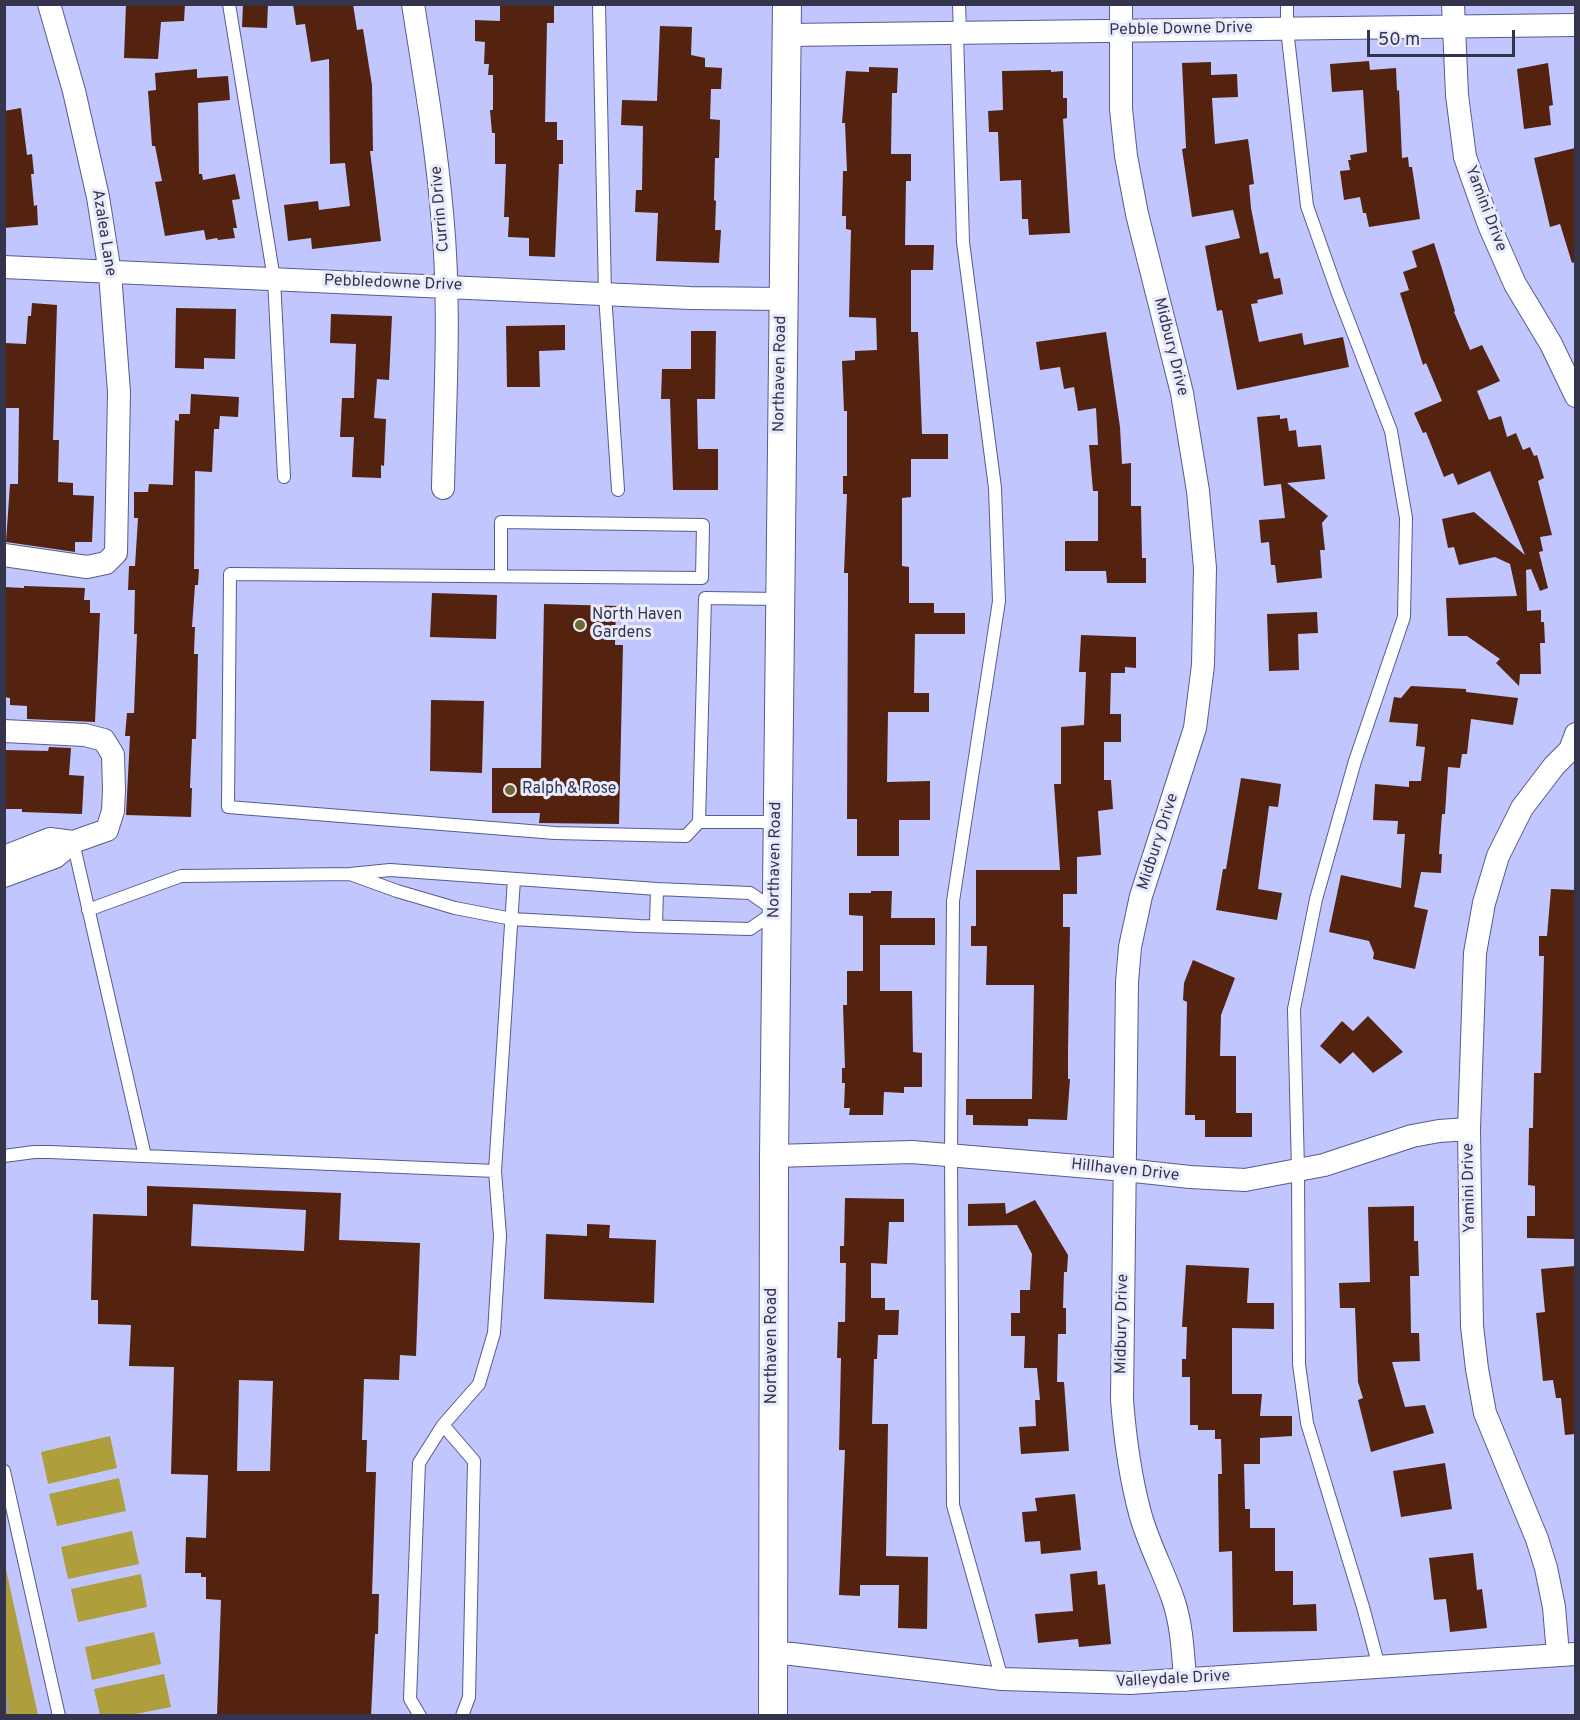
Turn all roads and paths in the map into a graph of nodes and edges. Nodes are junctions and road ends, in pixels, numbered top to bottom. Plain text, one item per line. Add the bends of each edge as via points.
1 (49, 4) edge
2 (229, 4) edge
3 (413, 4) edge
4 (599, 4) edge
5 (787, 4) edge
6 (959, 4) edge
7 (1121, 4) edge
8 (1287, 4) edge
9 (1453, 16) edge
10 (1575, 26) edge
11 (1287, 29) junction
12 (1122, 31) junction
13 (958, 33) junction
14 (787, 35) junction
15 (4, 267) edge
16 (110, 273) junction
17 (274, 279) junction
18 (446, 286) junction
19 (605, 294) junction
20 (782, 299) junction
21 (1575, 396) edge
22 (284, 477) dead end
23 (443, 488) dead end
24 (618, 490) dead end
25 (4, 555) edge
26 (501, 575) junction
27 (702, 578) junction
28 (705, 598) junction
29 (779, 599) junction
30 (4, 731) edge
31 (1574, 743) edge
32 (699, 822) junction
33 (777, 822) junction
34 (73, 842) junction
35 (4, 857) edge
36 (350, 874) junction
37 (4, 876) edge
38 (514, 879) junction
39 (657, 890) junction
40 (88, 910) junction
41 (776, 911) junction
42 (512, 919) junction
43 (656, 926) junction
44 (1469, 1129) junction
45 (951, 1155) junction
46 (4, 1156) edge
47 (145, 1156) junction
48 (774, 1156) junction
49 (1125, 1170) junction
50 (1298, 1170) junction
51 (495, 1172) junction
52 (443, 1425) junction
53 (4, 1471) edge
54 (772, 1653) junction
55 (1567, 1654) edge
56 (1379, 1667) junction
57 (1002, 1679) junction
58 (1185, 1680) junction
59 (4, 1690) edge
60 (10, 1716) edge
61 (59, 1716) edge
62 (420, 1716) edge
63 (462, 1716) edge
64 (773, 1716) edge

1 - 16 street, Azalea Lane via 74,91
2 - 17 lane
3 - 18 street, Currin Drive via 435,150
4 - 19 lane
5 - 14 street, Northaven Road
6 - 13 lane
7 - 12 street, Midbury Drive
8 - 11 lane
9 - 10 street, Pebble Downe Drive
9 - 11 street, Pebble Downe Drive
9 - 21 street, Yamini Drive via 1465,157 1511,274
11 - 12 street, Pebble Downe Drive
11 - 50 lane via 1307,206 1391,430 1406,518 1404,616 1354,761 1316,899 1294,1009
12 - 13 street, Pebble Downe Drive
12 - 49 street, Midbury Drive via 1126,156 1182,393 1198,491 1205,568 1203,665 1195,728 1130,946
13 - 14 street, Pebble Downe Drive
13 - 45 lane via 963,242 995,488 999,601 953,901
14 - 20 street, Northaven Road
15 - 16 street, Pebbledowne Drive
16 - 17 street, Pebbledowne Drive
16 - 25 street, Azalea Lane via 119,392 116,553 106,563 87,567
17 - 18 street, Pebbledowne Drive
17 - 22 lane
18 - 19 street, Pebbledowne Drive
18 - 23 street, Currin Drive
19 - 20 street, Pebbledowne Drive
19 - 24 lane
20 - 29 street, Northaven Road
26 - 27 lane
26 - 27 lane via 501,522 704,525
26 - 32 lane via 230,574 228,807 555,833 686,836
27 - 28 lane
28 - 29 lane
28 - 32 lane
29 - 33 street, Northaven Road
30 - 34 street via 85,735 104,740 110,747 113,811 106,830
31 - 44 street, Yamini Drive via 1522,808 1498,856 1484,903 1475,953
32 - 33 lane
33 - 41 street, Northaven Road
34 - 35 street via 50,839
34 - 37 street via 55,857
34 - 40 lane
36 - 38 lane via 390,870
36 - 40 lane via 181,876
36 - 42 lane via 455,908
38 - 39 lane
38 - 42 lane
39 - 41 lane via 750,892
39 - 43 lane
40 - 47 lane
41 - 43 lane via 750,928
41 - 48 street, Northaven Road
42 - 43 lane
42 - 51 lane
44 - 50 street, Hillhaven Drive via 1412,1136
44 - 55 street, Yamini Drive via 1472,1326 1485,1413 1538,1539
45 - 48 street, Hillhaven Drive via 869,1152
45 - 49 street, Hillhaven Drive
45 - 57 lane via 953,1505
46 - 47 lane via 34,1152
47 - 51 lane
48 - 54 street, Northaven Road
49 - 50 street, Hillhaven Drive via 1245,1180
49 - 58 street, Midbury Drive via 1122,1400 1126,1441 1140,1515 1181,1631
50 - 56 lane via 1299,1364 1307,1423
51 - 52 lane via 500,1236 494,1333 479,1384
52 - 62 lane via 420,1463 410,1699
52 - 63 lane via 474,1461 469,1697
53 - 61 lane
54 - 57 street, Valleydale Drive
54 - 64 street, Northaven Road
55 - 56 street, Valleydale Drive
56 - 58 street, Valleydale Drive
57 - 58 street, Valleydale Drive via 1130,1683
59 - 60 path

